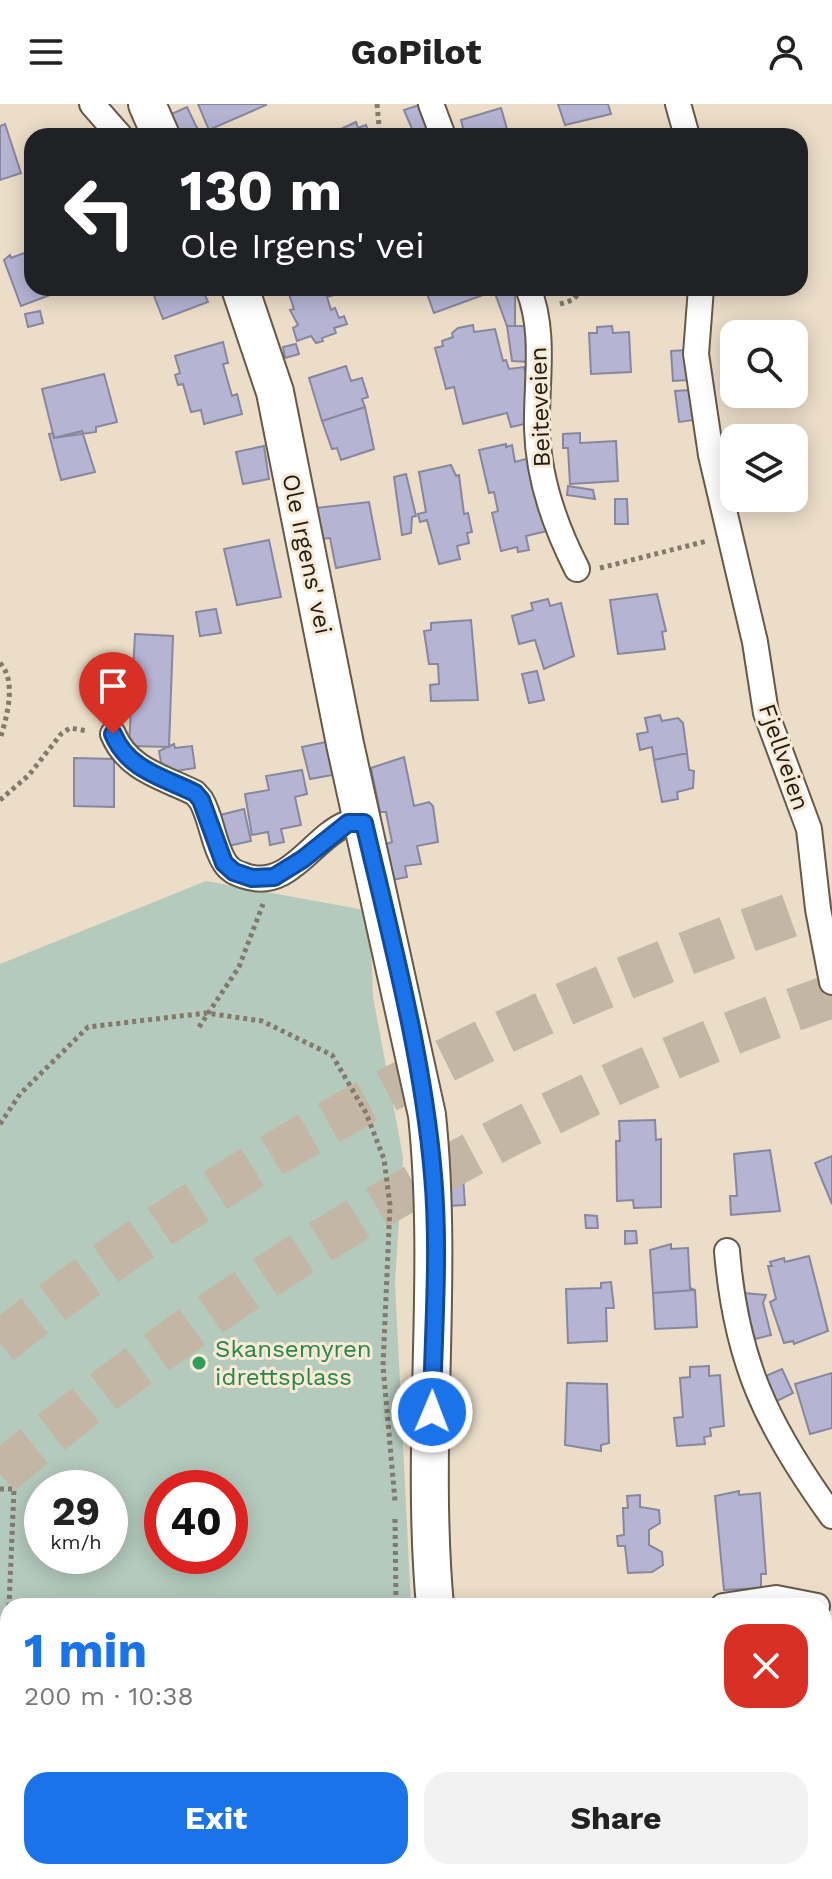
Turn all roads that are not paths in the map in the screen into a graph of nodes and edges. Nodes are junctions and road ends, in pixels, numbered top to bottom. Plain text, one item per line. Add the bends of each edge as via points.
1 (92, 104) edge
2 (147, 104) edge
3 (431, 104) edge
4 (678, 104) edge
5 (113, 128) edge
6 (158, 128) edge
7 (440, 128) edge
8 (685, 128) edge
9 (243, 296) edge
10 (530, 296) edge
11 (700, 296) edge
12 (577, 569) road end
13 (113, 734) road end
14 (364, 823) junction
15 (832, 982) edge
16 (727, 1251) dead end
17 (832, 1516) edge
18 (435, 1598) edge

1 - 5 street
2 - 6 street
3 - 7 street
4 - 8 street
9 - 14 street, Ole Irgens' vei via 275,392
10 - 12 street, Beiteveien via 538,325 541,476
11 - 15 street, Fjellveien via 696,354 711,455 755,642 766,713 809,829
13 - 14 street via 125,755 142,769 195,793 229,869 252,878 274,877 348,823
14 - 18 street, Ole Irgens' vei via 424,1102 433,1177 429,1482
16 - 17 street via 731,1304 757,1395

